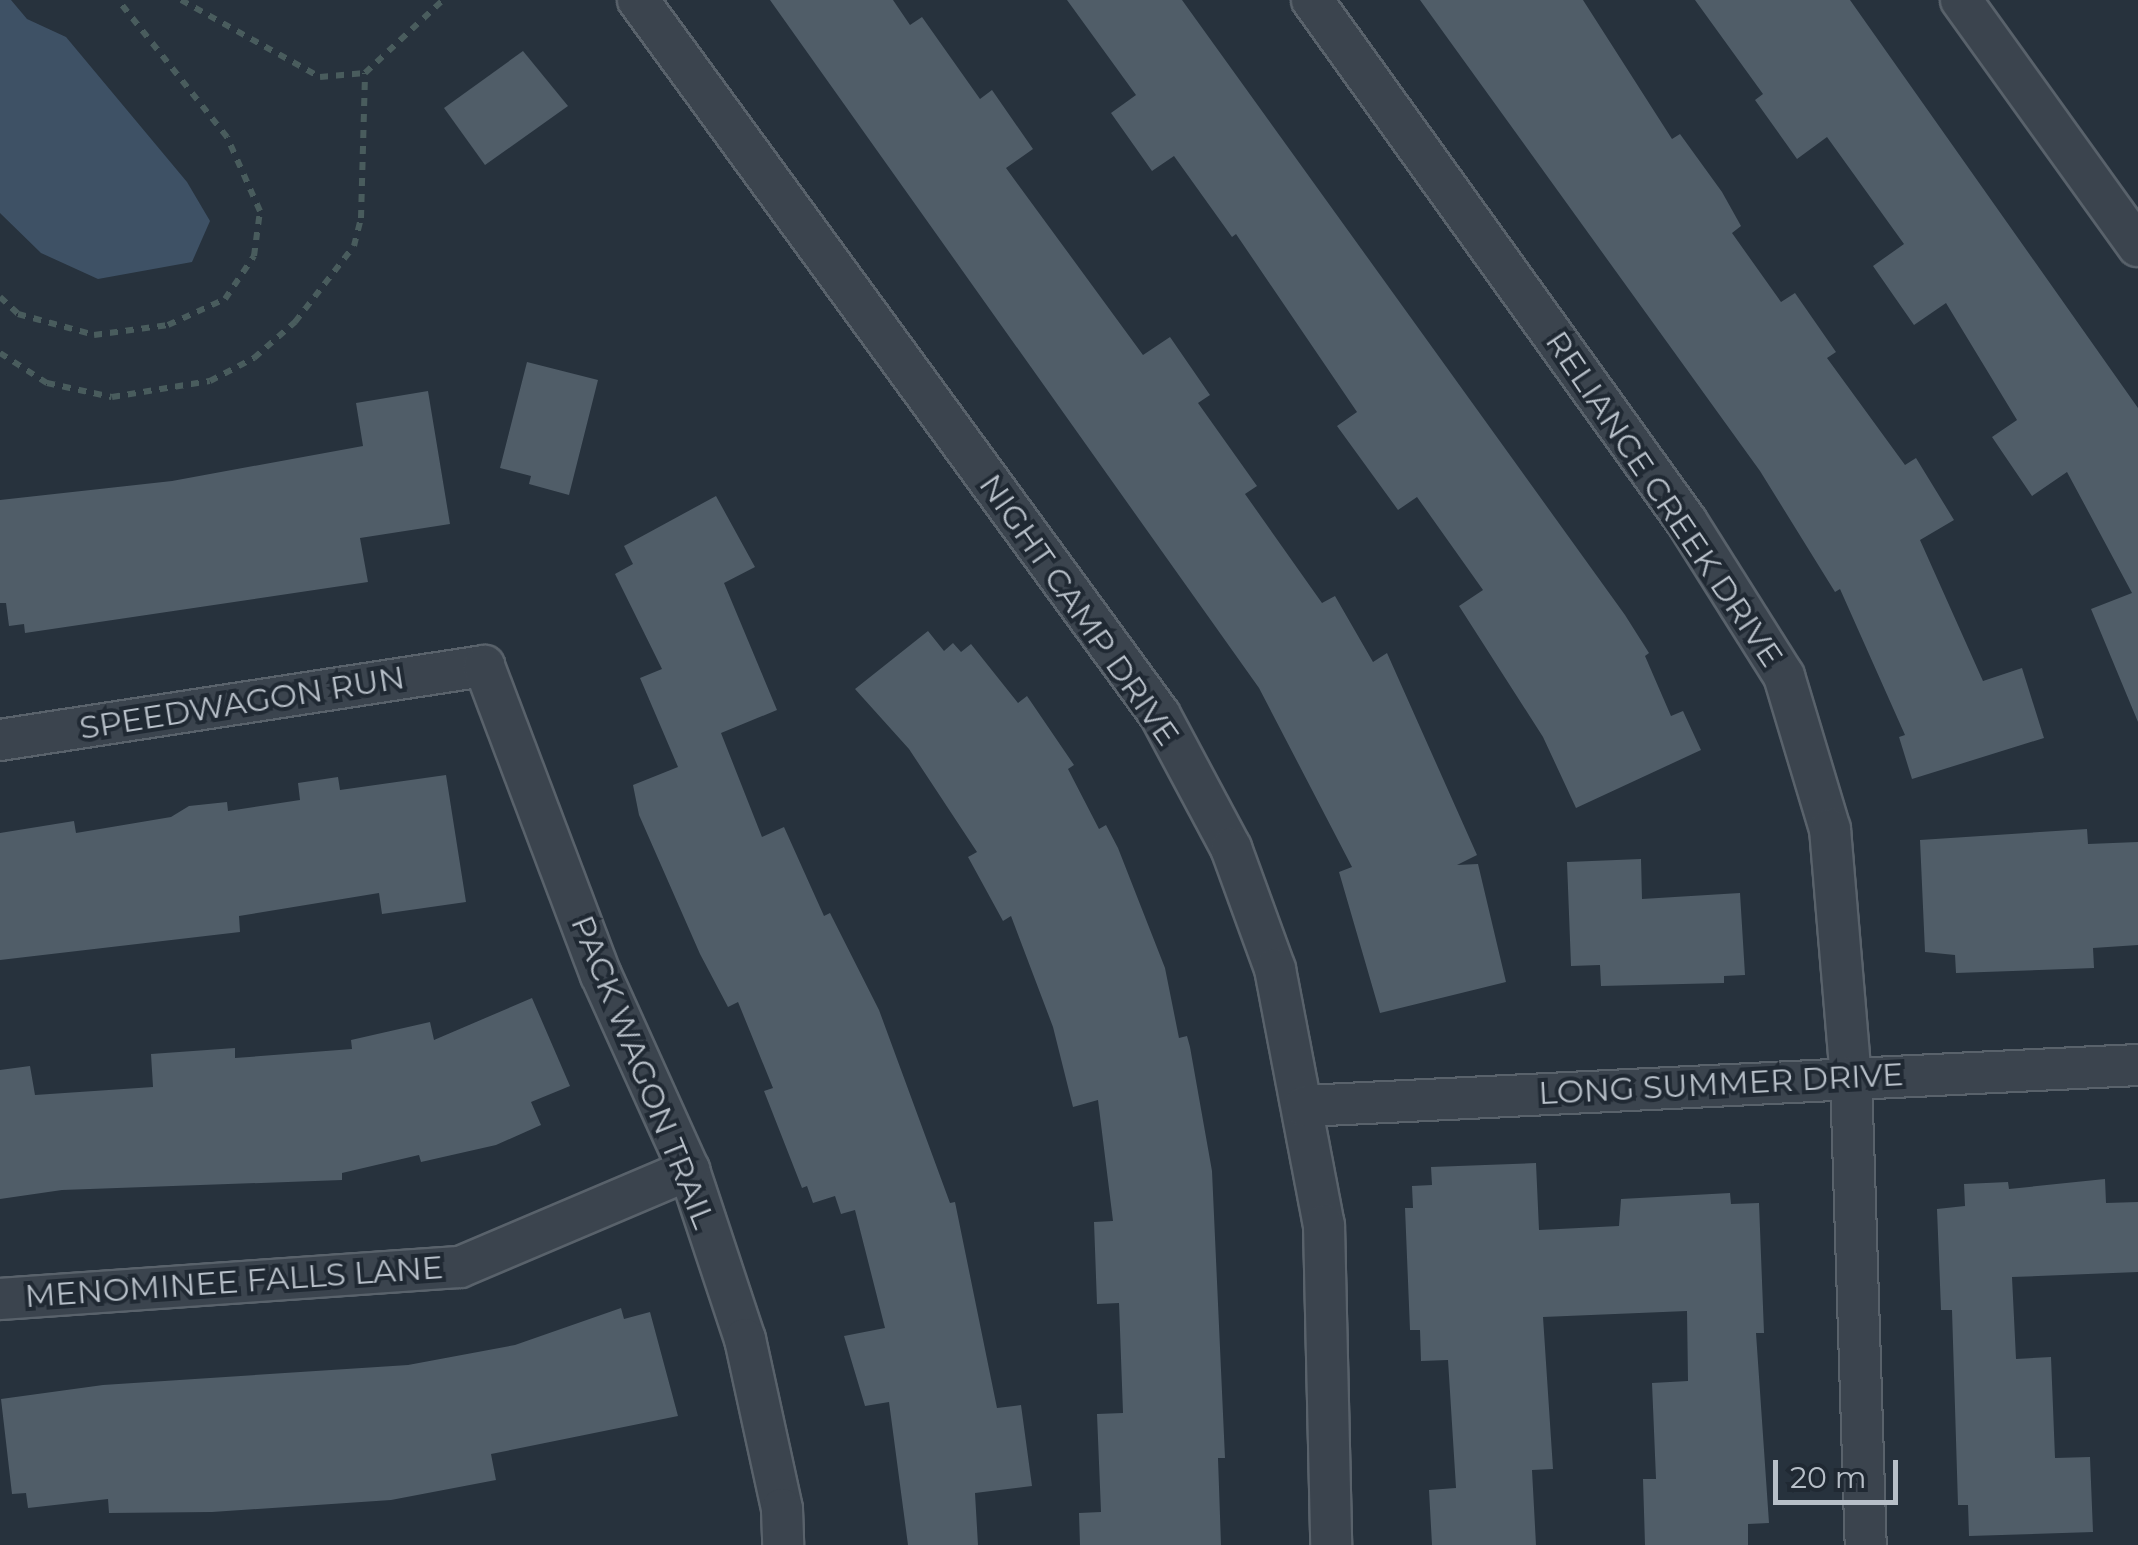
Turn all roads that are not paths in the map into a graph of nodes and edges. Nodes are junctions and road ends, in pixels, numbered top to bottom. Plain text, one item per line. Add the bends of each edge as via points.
1 (638, 0) edge
2 (1312, 0) edge
3 (1961, 0) edge
4 (2138, 246) edge
5 (484, 666) joint
6 (0, 740) edge
7 (2138, 1065) edge
8 (1850, 1077) junction
9 (1305, 1106) junction
10 (690, 1170) junction
11 (0, 1300) edge
12 (783, 1545) edge
13 (1331, 1545) edge
14 (1866, 1545) edge

1 - 9 street, NIGHT CAMP DRIVE via 1160,714 1231,848 1263,934
2 - 8 street, RELIANCE CREEK DRIVE via 1687,522 1784,676 1830,829
3 - 4 street
5 - 6 street, SPEEDWAGON RUN
5 - 10 street, PACK WAGON TRAIL via 601,975
7 - 8 street, LONG SUMMER DRIVE
8 - 9 street, LONG SUMMER DRIVE
8 - 14 street, RELIANCE CREEK DRIVE
9 - 13 street, NIGHT CAMP DRIVE via 1324,1226
10 - 11 street, MENOMINEE FALLS LANE via 460,1266
10 - 12 street, PACK WAGON TRAIL via 744,1339 782,1509

